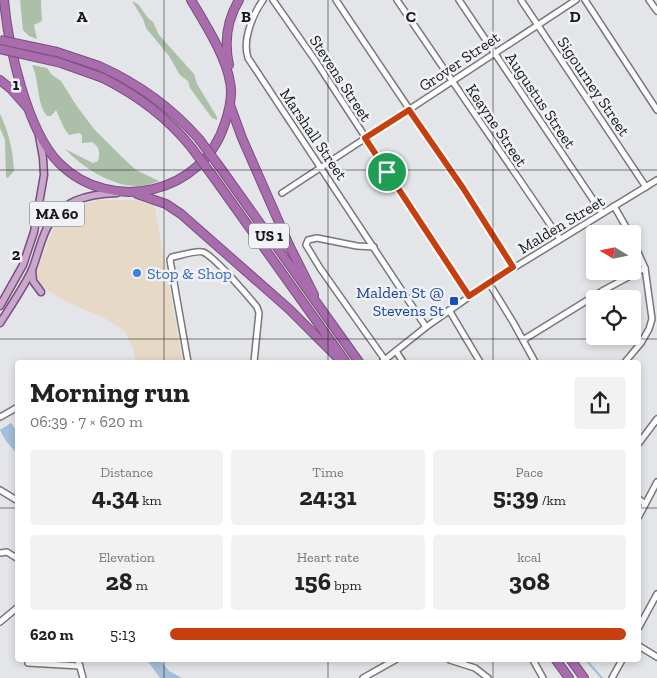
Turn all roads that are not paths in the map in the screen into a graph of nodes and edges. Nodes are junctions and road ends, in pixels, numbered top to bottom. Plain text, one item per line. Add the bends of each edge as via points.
1 (4, 0) edge
2 (191, 0) edge
3 (239, 0) edge
4 (263, 0) edge
5 (273, 0) edge
6 (336, 0) edge
7 (397, 0) edge
8 (459, 0) edge
9 (521, 0) edge
10 (576, 0) edge
11 (585, 0) edge
12 (649, 0) edge
13 (657, 11) edge
14 (538, 25) junction
15 (0, 40) edge
16 (0, 49) edge
17 (494, 53) junction
18 (0, 80) edge
19 (452, 81) junction
20 (230, 82) junction
21 (229, 104) junction
22 (30, 109) junction
23 (409, 110) junction
24 (657, 110) edge
25 (37, 128) junction
26 (365, 138) junction
27 (321, 168) junction
28 (657, 180) edge
29 (646, 187) junction
30 (131, 193) junction
31 (282, 193) dead end
32 (614, 206) junction
33 (602, 213) junction
34 (625, 225) edge
35 (560, 239) junction
36 (374, 247) junction
37 (641, 258) edge
38 (513, 267) junction
39 (646, 268) junction
40 (32, 269) junction
41 (489, 283) junction
42 (40, 292) dead end
43 (469, 296) junction
44 (0, 306) edge
45 (319, 306) junction
46 (449, 310) junction
47 (0, 323) edge
48 (426, 327) junction
49 (523, 340) junction
50 (396, 351) junction
51 (188, 360) edge
52 (254, 360) edge
53 (340, 360) edge
54 (345, 360) edge
55 (358, 360) edge
56 (382, 360) edge
57 (385, 360) edge
58 (402, 360) edge
59 (479, 360) edge
60 (534, 360) edge
61 (627, 360) edge
62 (15, 410) edge
63 (0, 417) edge
64 (657, 419) edge
65 (641, 440) edge
66 (657, 482) edge
67 (0, 490) edge
68 (15, 499) edge
69 (641, 501) edge
70 (645, 504) junction
71 (641, 512) edge
72 (2, 552) edge
73 (15, 558) edge
74 (657, 596) edge
75 (15, 610) edge
76 (0, 622) edge
77 (641, 624) edge
78 (641, 647) edge
79 (657, 658) edge
80 (391, 662) edge
81 (456, 662) edge
82 (535, 662) edge
83 (557, 662) edge
84 (572, 662) edge
85 (621, 662) edge
86 (28, 663) dead end
87 (79, 663) edge
88 (83, 678) edge
89 (363, 678) edge
90 (488, 678) edge
91 (543, 678) edge
92 (569, 678) edge
93 (584, 678) edge
94 (612, 678) edge

1 - 22 highway, MA 60 via 13,52
2 - 20 highway via 218,48
3 - 20 highway, MA 60 via 226,38
4 - 27 street, Marshall Street via 251,24 247,55
5 - 26 street, Stevens Street
6 - 23 street
7 - 19 street, Keayne Street
8 - 17 street, Augustus Street
9 - 14 street, Sigourney Street
10 - 14 street, Grover Street
11 - 24 street
12 - 13 street
14 - 17 street, Grover Street
14 - 29 street, Sigourney Street
15 - 45 highway, US 1, bridge via 56,52 99,66 130,82 177,116 199,139
16 - 54 highway, US 1, bridge via 61,62 103,78 150,106 191,146
17 - 19 street, Grover Street
17 - 33 street, Augustus Street
18 - 22 highway
19 - 23 street, Grover Street
19 - 35 street, Keayne Street
20 - 21 highway, MA 60
21 - 30 highway, MA 60 via 217,141 196,168 166,186
21 - 45 highway
22 - 25 highway, MA 60
23 - 26 street, Grover Street
23 - 38 street
25 - 30 highway via 50,152 71,173 97,187
25 - 44 main road, MA 60 via 44,170 34,232 23,265
26 - 27 street, Grover Street
26 - 43 street, Stevens Street
27 - 31 street, Grover Street
27 - 36 street, Marshall Street
28 - 29 street, Malden Street
29 - 32 street, Malden Street
30 - 40 main road, MA 60 via 87,196 64,208 47,228
30 - 53 highway via 166,204 181,214 289,309
32 - 33 street, Malden Street
32 - 34 street
33 - 35 street, Malden Street
35 - 38 street, Malden Street
36 - 48 street, Marshall Street
36 - 56 street via 315,238 306,244
37 - 39 street
38 - 41 street, Malden Street
39 - 49 street
39 - 61 street via 652,319 644,339
40 - 42 main road
40 - 47 main road, MA 60
41 - 43 street, Malden Street
41 - 49 street
43 - 46 street, Malden Street
45 - 55 highway, US 1
46 - 48 street, Malden Street
46 - 59 street
48 - 50 street, Malden Street
49 - 60 street
50 - 57 street, Malden Street
50 - 58 street
51 - 52 street via 170,261 172,257 199,252 241,288 258,309
62 - 63 street
64 - 65 street
66 - 70 street
67 - 68 street
69 - 70 street
70 - 71 street
72 - 73 street
74 - 77 street
75 - 76 street
78 - 79 street
80 - 89 street
81 - 90 street via 474,668
82 - 91 street
83 - 92 highway
84 - 93 highway
85 - 94 street
86 - 87 street
87 - 88 street

